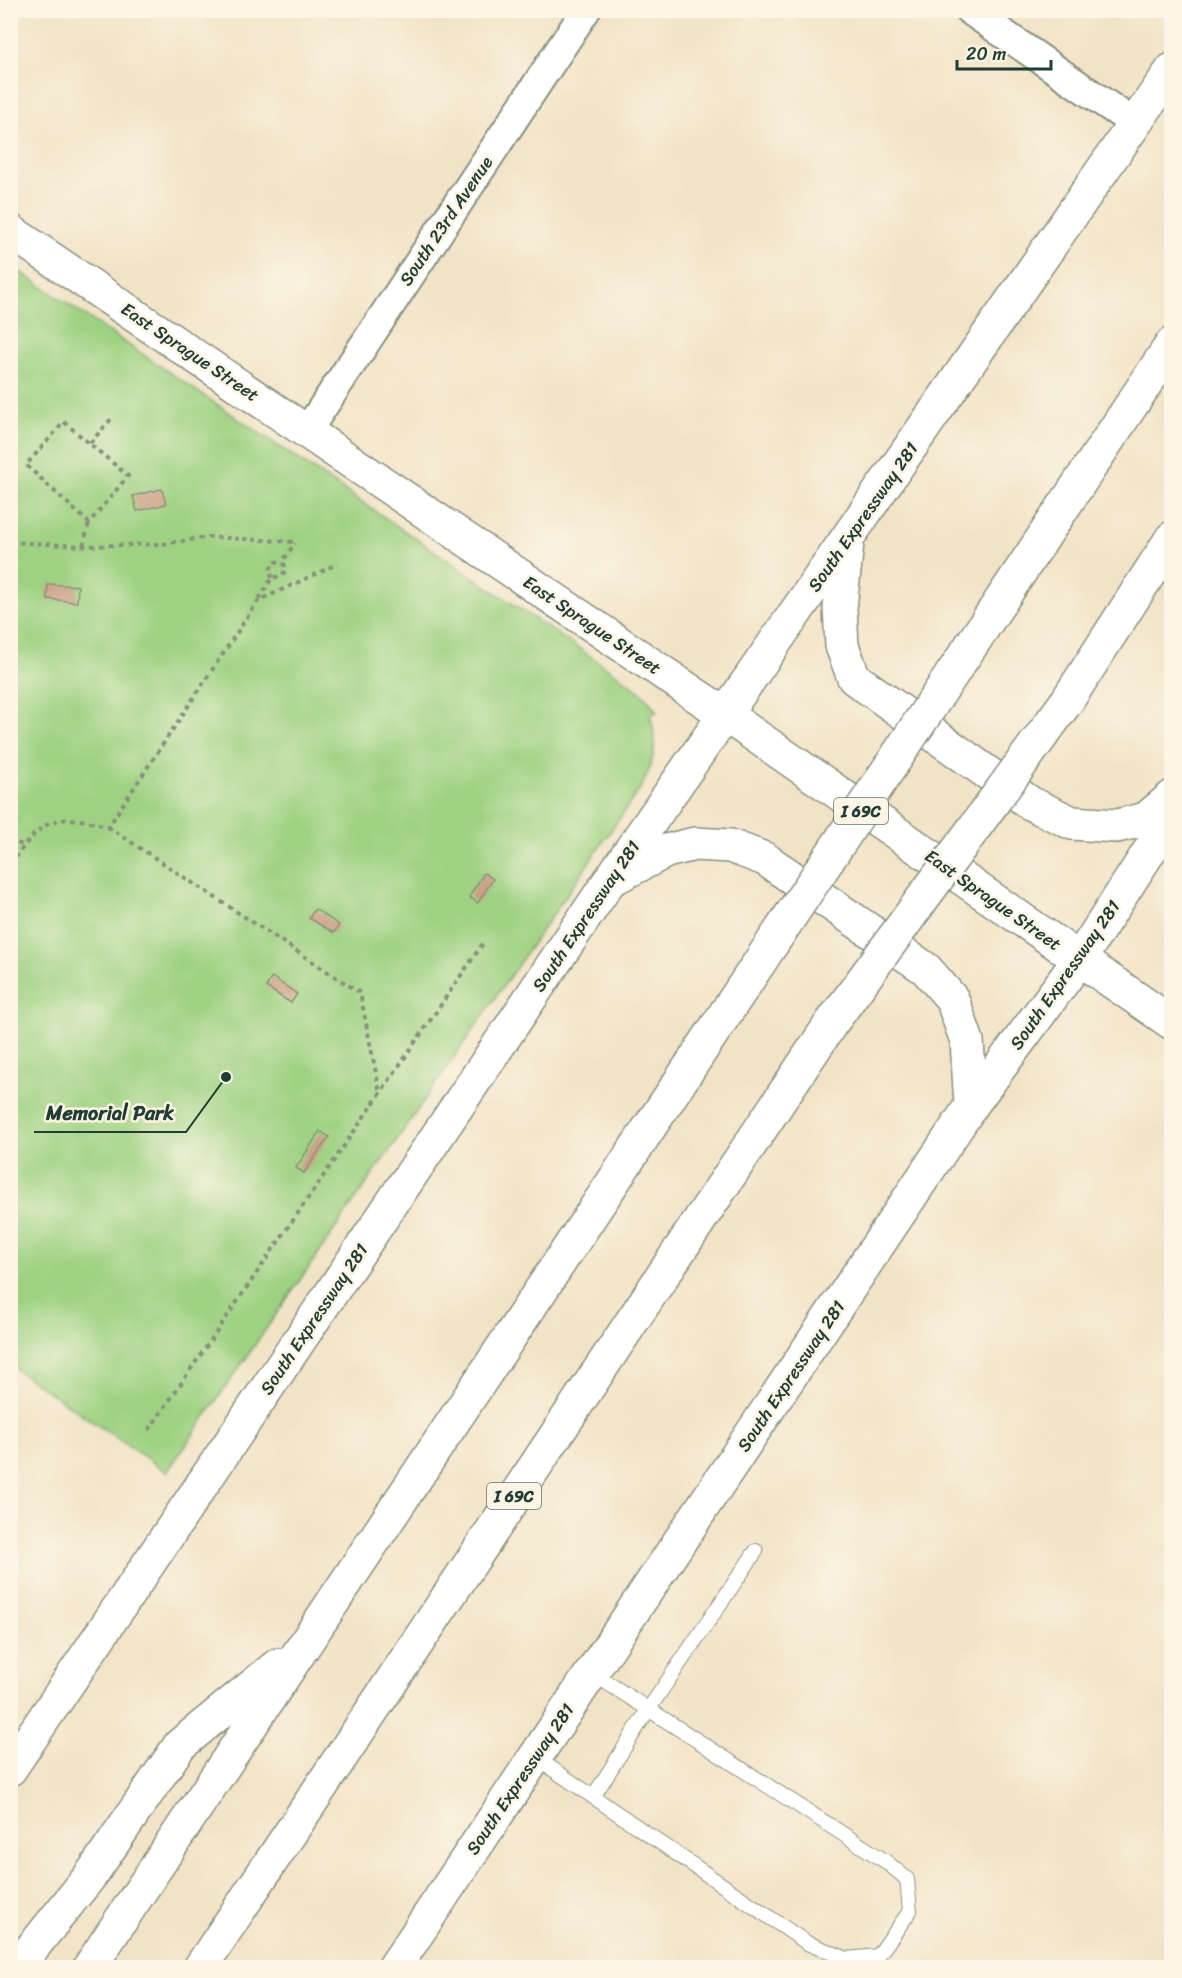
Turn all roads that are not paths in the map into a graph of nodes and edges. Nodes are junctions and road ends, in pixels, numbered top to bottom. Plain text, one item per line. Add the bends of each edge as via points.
1 (586, 10) edge
2 (969, 10) edge
3 (1172, 70) edge
4 (1136, 124) junction
5 (10, 231) edge
6 (1172, 344) edge
7 (307, 431) junction
8 (1172, 538) edge
9 (848, 541) junction
10 (724, 714) junction
11 (1172, 797) edge
12 (1172, 816) edge
13 (610, 880) junction
14 (1079, 960) junction
15 (1172, 1023) edge
16 (971, 1106) junction
17 (756, 1551) dead end
18 (305, 1643) junction
19 (592, 1673) junction
20 (648, 1710) junction
21 (536, 1757) junction
22 (10, 1769) edge
23 (593, 1797) junction
24 (15, 1968) edge
25 (89, 1968) edge
26 (200, 1968) edge
27 (394, 1968) edge

1 - 7 street, South 23rd Avenue
2 - 4 street
3 - 4 main road, South Expressway 281
4 - 9 main road, South Expressway 281
5 - 7 main road, East Sprague Street
6 - 18 main road, I 69C, bridge
7 - 10 main road, East Sprague Street
8 - 26 main road, I 69C, bridge via 1067,701 830,1025
9 - 10 main road, South Expressway 281
9 - 11 main road via 840,608 842,646 854,678 1030,803 1072,823 1117,826 1146,819
10 - 13 main road, South Expressway 281
10 - 14 main road, East Sprague Street
12 - 14 main road, South Expressway 281
13 - 16 main road via 666,851 695,844 730,846 765,859 926,969 952,999 967,1041
13 - 22 main road, South Expressway 281
14 - 15 main road, East Sprague Street
14 - 16 main road, South Expressway 281
16 - 19 main road, South Expressway 281
17 - 20 lane
18 - 24 main road via 180,1745 91,1875
18 - 25 main road, I 69C
19 - 20 lane
19 - 21 main road, South Expressway 281
20 - 23 lane
20 - 23 lane via 885,1861 907,1879 910,1911 878,1956 847,1959 807,1943
21 - 23 lane
21 - 27 main road, South Expressway 281

